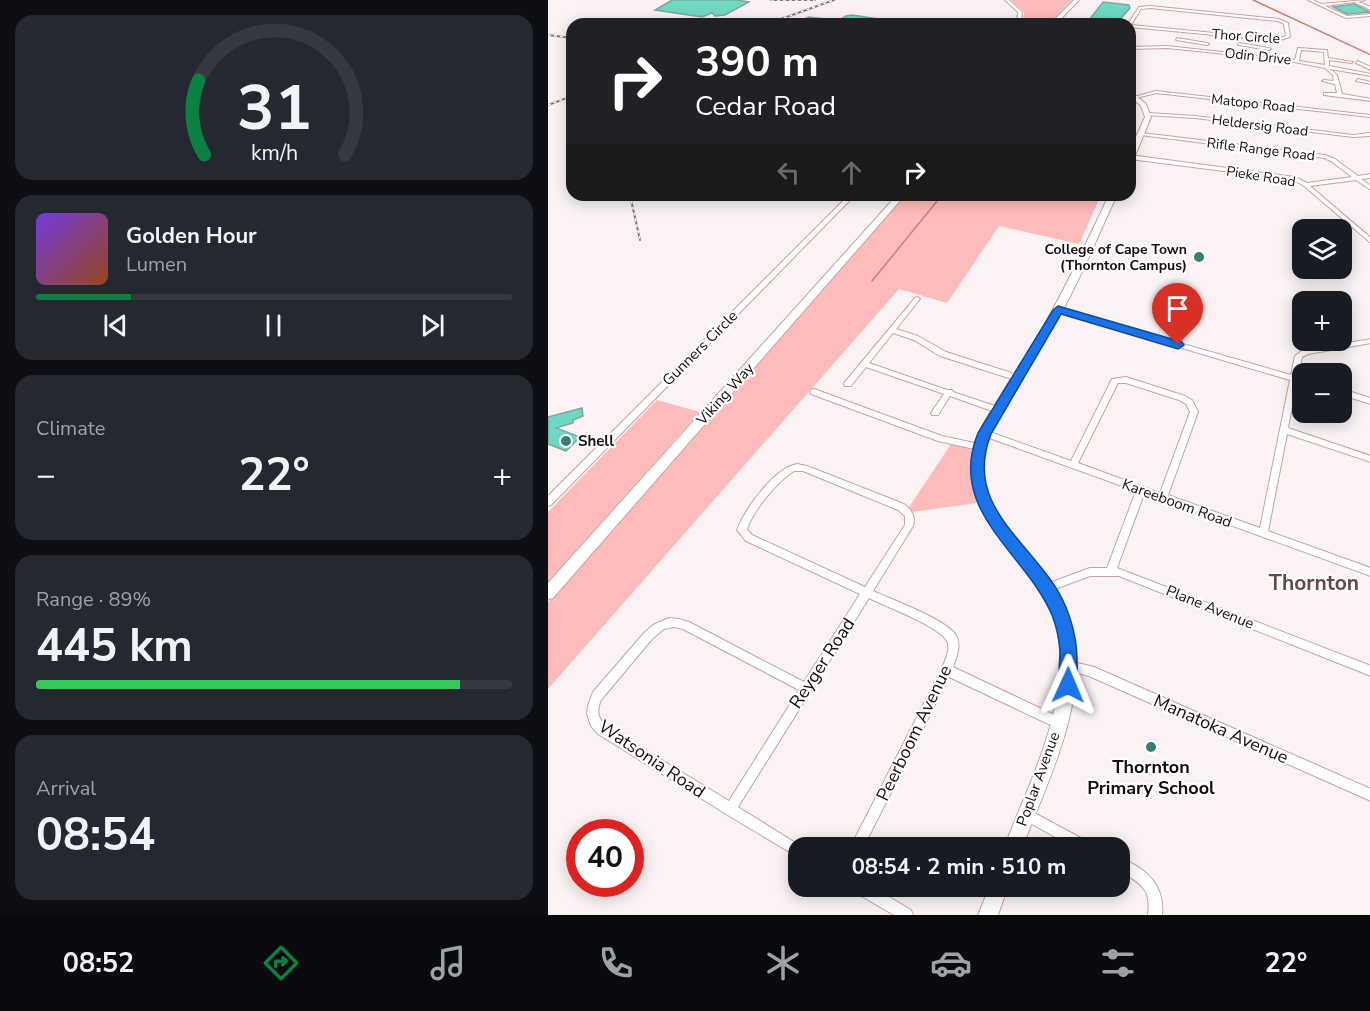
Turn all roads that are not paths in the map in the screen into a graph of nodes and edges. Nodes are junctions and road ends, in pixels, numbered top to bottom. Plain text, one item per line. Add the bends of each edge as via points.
1 (1007, 0) edge
2 (1077, 0) edge
3 (1083, 0) edge
4 (1310, 0) edge
5 (1363, 0) edge
6 (1353, 1) edge
7 (1320, 5) junction
8 (1370, 9) edge
9 (1370, 15) edge
10 (1021, 18) edge
11 (1059, 18) edge
12 (1068, 18) edge
13 (1134, 18) edge
14 (1136, 26) edge
15 (1136, 47) edge
16 (1175, 50) junction
17 (1206, 53) junction
18 (1237, 57) junction
19 (1327, 59) junction
20 (1270, 60) junction
21 (1297, 61) junction
22 (1351, 62) dead end
23 (1357, 62) dead end
24 (1328, 65) junction
25 (1370, 69) edge
26 (1370, 75) edge
27 (1358, 80) dead end
28 (1324, 81) dead end
29 (1337, 83) junction
30 (1370, 83) edge
31 (1326, 94) dead end
32 (1136, 95) edge
33 (1340, 96) junction
34 (1136, 98) edge
35 (1370, 100) edge
36 (1148, 114) junction
37 (1370, 116) edge
38 (1142, 134) junction
39 (1370, 134) edge
40 (1361, 136) junction
41 (1370, 142) edge
42 (1136, 146) edge
43 (1136, 158) edge
44 (1370, 176) edge
45 (1356, 178) junction
46 (1306, 185) junction
47 (1370, 189) edge
48 (846, 201) edge
49 (896, 201) edge
50 (1110, 201) edge
51 (1370, 241) edge
52 (917, 299) dead end
53 (1058, 310) junction
54 (892, 330) junction
55 (1370, 341) edge
56 (1360, 343) junction
57 (1370, 348) edge
58 (1300, 363) edge
59 (864, 364) junction
60 (1018, 378) junction
61 (1292, 378) edge
62 (848, 384) dead end
63 (814, 392) dead end
64 (949, 392) junction
65 (1352, 395) edge
66 (1370, 400) edge
67 (1292, 401) edge
68 (998, 410) junction
69 (935, 413) dead end
70 (1284, 430) junction
71 (982, 440) junction
72 (1370, 459) edge
73 (1073, 465) junction
74 (1141, 489) junction
75 (1163, 497) junction
76 (548, 502) edge
77 (909, 516) joint
78 (1263, 533) junction
79 (1111, 571) junction
80 (1370, 572) edge
81 (1048, 588) junction
82 (867, 592) junction
83 (548, 593) edge
84 (1069, 666) junction
85 (947, 670) junction
86 (1370, 671) edge
87 (805, 688) junction
88 (1059, 723) junction
89 (1370, 795) edge
90 (730, 810) junction
91 (1025, 813) junction
92 (862, 837) edge
93 (1017, 837) edge
94 (1068, 837) edge
95 (788, 845) edge
96 (1130, 870) edge
97 (876, 897) edge
98 (995, 897) edge
99 (906, 915) edge
100 (988, 915) edge
101 (1155, 915) edge

1 - 10 street
2 - 11 street
3 - 12 street
4 - 7 street
5 - 6 street
6 - 7 street
6 - 8 street
7 - 9 street via 1347,18
13 - 14 street, Thor Circle via 1140,8 1152,7 1280,20 1286,23 1288,38 1275,40
15 - 16 street, Odin Drive
16 - 17 street, Odin Drive
16 - 17 street via 1178,37 1208,41
17 - 18 street, Odin Drive
18 - 20 street, Odin Drive
18 - 20 street via 1239,43 1269,47
19 - 21 street via 1326,51 1301,49
19 - 22 street
19 - 24 street
20 - 21 street, Odin Drive
21 - 24 street, Odin Drive
23 - 25 street
24 - 26 street, Odin Drive
24 - 29 street
27 - 30 street
28 - 29 street
29 - 33 street
31 - 33 street
32 - 37 street, Matopo Road via 1158,92
33 - 35 street via 1357,102
34 - 36 street
36 - 38 street
36 - 40 street, Heldersig Road
38 - 42 street
38 - 45 street, Rifle Range Road via 1325,157
39 - 40 street
40 - 41 street, Heldersig Road
43 - 46 street, Pieke Road via 1291,178
44 - 45 street
45 - 46 street
45 - 47 street, Rifle Range Road
46 - 51 street, Pieke Road
48 - 76 street, Gunners Circle
49 - 83 street, Viking Way
50 - 53 street, Poplar Avenue
52 - 54 street
53 - 60 street, Poplar Avenue
53 - 61 street
54 - 59 street
54 - 60 street via 943,354
55 - 56 street
56 - 57 street
56 - 58 street via 1301,354
59 - 62 street
59 - 64 street
60 - 68 street, Poplar Avenue
63 - 71 street, Kareeboom Road via 941,439
64 - 68 street
64 - 69 street
65 - 66 street
67 - 70 street
68 - 71 street, Poplar Avenue
70 - 72 street
70 - 78 street
71 - 73 street, Kareeboom Road
71 - 81 street, Poplar Avenue via 977,473 983,502 995,523
73 - 74 street, Kareeboom Road
73 - 75 street via 1115,381 1126,380 1182,398 1194,412
74 - 75 street, Kareeboom Road
74 - 79 street
75 - 78 street, Kareeboom Road
77 - 82 street, Reyger Road via 909,526
77 - 82 street, Peerboom Avenue via 901,507 796,467 785,472 743,523 743,533 749,538
78 - 80 street, Kareeboom Road
79 - 81 street, Plane Avenue via 1090,572
79 - 86 street, Plane Avenue
81 - 84 street, Poplar Avenue via 1066,632
82 - 85 street, Peerboom Avenue via 946,632 952,639 953,650
82 - 87 street, Reyger Road
84 - 88 street, Poplar Avenue
84 - 89 street, Manatoka Avenue via 1089,671
85 - 88 street
85 - 92 street, Peerboom Avenue
87 - 90 street, Reyger Road
87 - 90 street, Watsonia Road via 685,625 667,622 648,636 597,696 592,715 602,730
88 - 91 street, Poplar Avenue
90 - 95 street, Watsonia Road
91 - 93 street, Poplar Avenue
91 - 94 street
96 - 101 street via 1151,886
97 - 99 street
98 - 100 street

